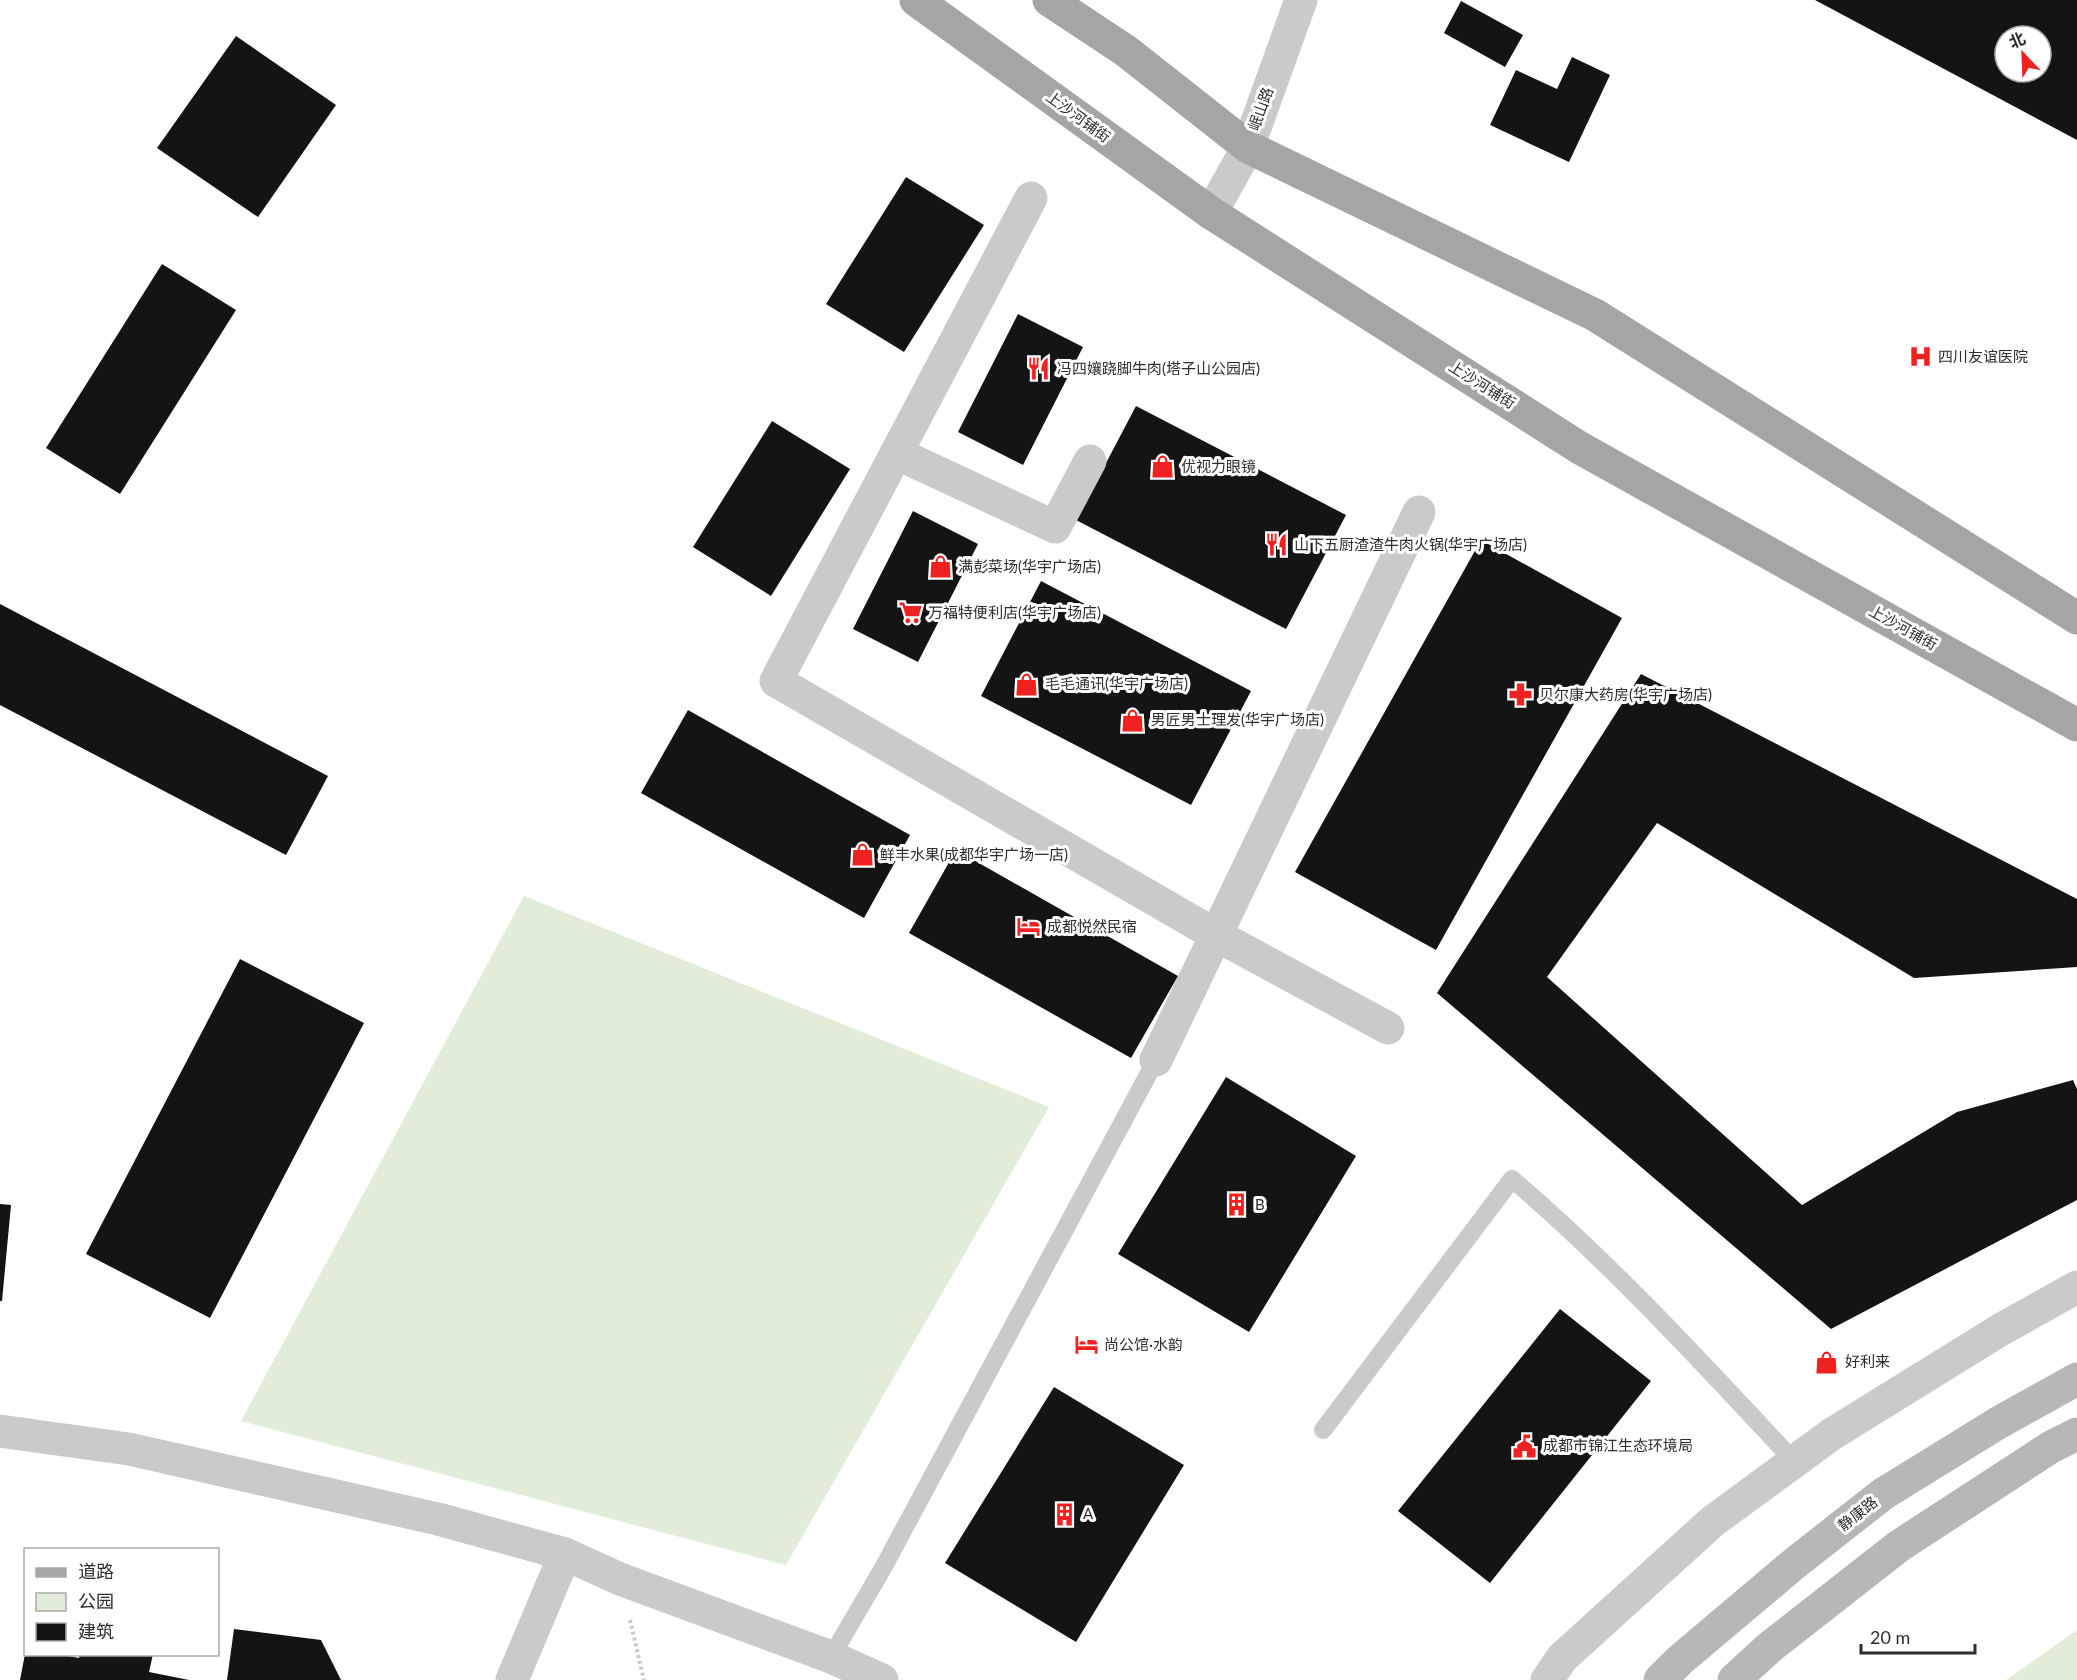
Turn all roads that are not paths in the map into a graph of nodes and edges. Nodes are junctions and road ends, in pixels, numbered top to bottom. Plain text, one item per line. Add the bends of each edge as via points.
1 (916, 0) edge
2 (1049, 0) edge
3 (1301, 0) edge
4 (1248, 147) junction
5 (1031, 198) dead end
6 (1212, 213) junction
7 (896, 453) junction
8 (1090, 461) dead end
9 (1419, 512) dead end
10 (2077, 618) edge
11 (2077, 725) edge
12 (1216, 935) junction
13 (1388, 1028) dead end
14 (1156, 1060) joint
15 (2077, 1287) edge
16 (2077, 1378) edge
17 (1323, 1430) dead end
18 (0, 1431) edge
19 (2077, 1434) edge
20 (1794, 1461) junction
21 (565, 1554) junction
22 (831, 1657) junction
23 (512, 1680) edge
24 (882, 1680) edge
25 (1547, 1680) edge
26 (1660, 1680) edge
27 (1734, 1680) edge

1 - 6 main road, 上沙河铺街
2 - 4 main road via 1126,51
3 - 4 street, 岷山路
4 - 6 street, 岷山路
4 - 10 main road via 1595,315
5 - 7 street
6 - 11 main road, 上沙河铺街 via 1580,447
7 - 8 street via 1055,526
7 - 12 street via 776,681
9 - 12 street
12 - 13 street
12 - 14 street
14 - 22 lane via 883,1568
15 - 20 street via 1980,1342
16 - 26 main road, 静康路 via 1883,1494 1777,1578
17 - 20 lane via 1512,1179 1573,1232
18 - 21 street via 129,1449 438,1519
19 - 27 main road via 1899,1546
20 - 25 street via 1713,1521 1562,1658
21 - 22 street via 620,1579
21 - 23 street
22 - 24 street

